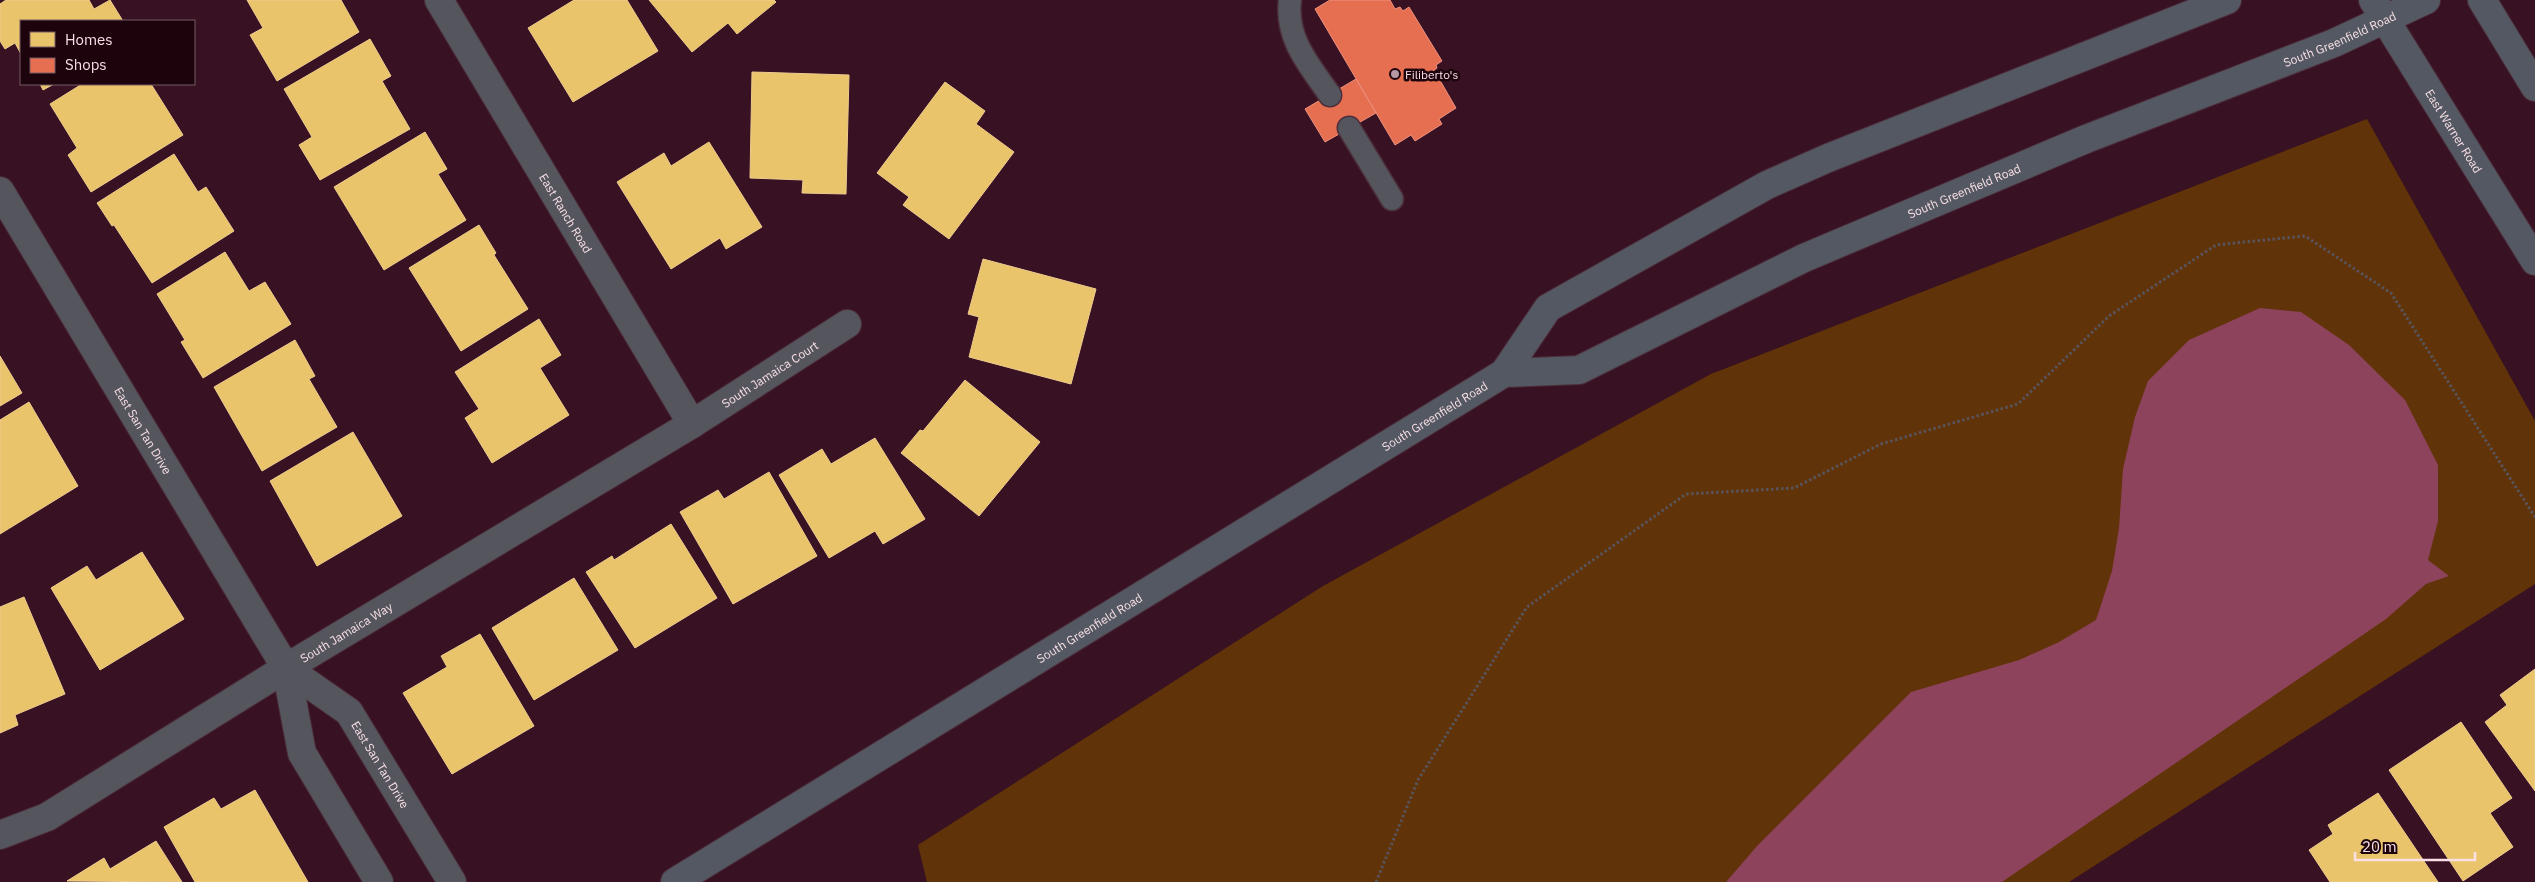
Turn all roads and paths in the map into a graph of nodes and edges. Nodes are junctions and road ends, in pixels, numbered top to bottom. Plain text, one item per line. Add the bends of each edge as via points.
1 (439, 0) edge
2 (1290, 0) edge
3 (2227, 0) edge
4 (2426, 0) edge
5 (2482, 0) edge
6 (2379, 10) edge
7 (2535, 87) edge
8 (1330, 95) dead end
9 (1349, 128) dead end
10 (0, 191) edge
11 (1392, 198) dead end
12 (2535, 261) edge
13 (847, 324) dead end
14 (1504, 373) junction
15 (692, 424) junction
16 (2535, 517) edge
17 (286, 668) junction
18 (0, 836) edge
19 (379, 882) edge
20 (452, 882) edge
21 (675, 882) edge
22 (1376, 882) edge

1 - 15 street, East Ranch Road
2 - 8 lane via 1288,17 1294,39
3 - 14 main road, South Greenfield Road via 1846,151 1767,186 1548,308
4 - 6 main road, South Greenfield Road
5 - 7 main road
6 - 12 main road, East Warner Road
6 - 14 main road, South Greenfield Road via 2334,43 2086,138 1804,258 1580,370
9 - 11 lane
10 - 17 street, East San Tan Drive
13 - 15 street, South Jamaica Court
14 - 21 main road, South Greenfield Road
15 - 17 street, South Jamaica Way
16 - 22 path via 2391,293 2305,236 2216,245 2109,316 2018,404 1881,444 1794,488 1686,494 1526,607 1418,780
17 - 18 street, South Jamaica Way via 47,817
17 - 19 street, East San Tan Drive via 302,753
17 - 20 street, East San Tan Drive via 348,712

